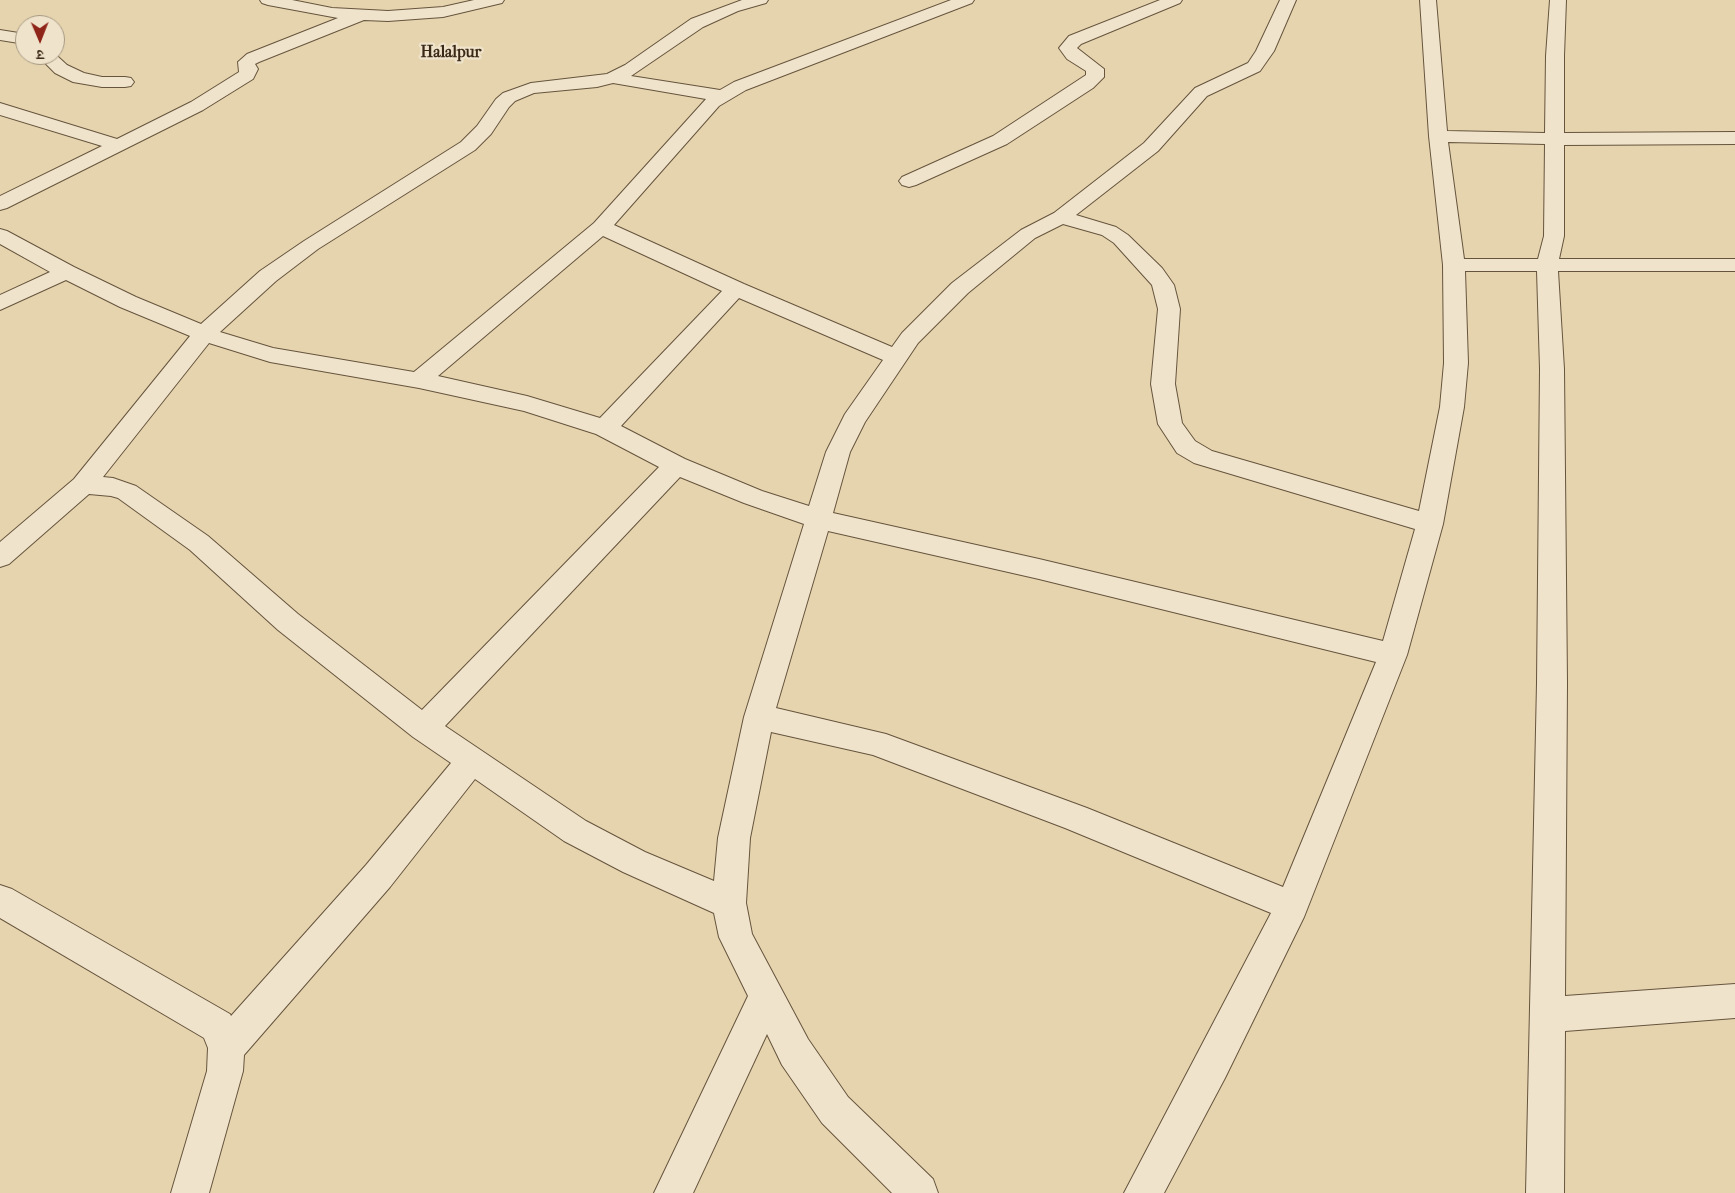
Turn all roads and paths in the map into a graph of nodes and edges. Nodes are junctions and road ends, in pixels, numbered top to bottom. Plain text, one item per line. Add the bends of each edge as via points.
1 (268, 0) edge
2 (496, 0) edge
3 (760, 0) edge
4 (966, 0) edge
5 (1174, 0) edge
6 (1288, 0) edge
7 (1428, 0) edge
8 (1558, 0) edge
9 (358, 16) junction
10 (0, 35) edge
11 (15, 37) edge
12 (57, 65) edge
13 (613, 78) junction
14 (125, 82) dead end
15 (723, 96) junction
16 (0, 109) edge
17 (1438, 136) junction
18 (1735, 138) edge
19 (1556, 139) junction
20 (118, 145) junction
21 (909, 181) dead end
22 (0, 204) edge
23 (1061, 217) junction
24 (601, 227) junction
25 (0, 235) edge
26 (1454, 265) junction
27 (1735, 265) edge
28 (1548, 266) junction
29 (66, 272) junction
30 (736, 289) junction
31 (0, 302) edge
32 (204, 334) junction
33 (895, 357) junction
34 (419, 380) junction
35 (605, 428) junction
36 (676, 465) junction
37 (83, 485) junction
38 (818, 519) junction
39 (1430, 524) junction
40 (0, 557) edge
41 (1393, 655) junction
42 (759, 717) junction
43 (424, 728) junction
44 (471, 761) junction
45 (0, 900) edge
46 (729, 903) junction
47 (1292, 906) junction
48 (766, 997) junction
49 (1735, 1001) edge
50 (1549, 1015) junction
51 (226, 1048) junction
52 (911, 1190) edge
53 (190, 1193) edge
54 (673, 1193) edge
55 (1143, 1193) edge
56 (1545, 1193) edge

1 - 9 street
2 - 9 street via 443,12
3 - 13 street via 697,23
4 - 15 street via 740,86
5 - 21 street via 1075,40 1068,48 1095,69 1095,77 1087,84 1000,140
6 - 23 street via 1265,51 1254,67 1201,92 1152,146
7 - 17 street
8 - 19 street
9 - 20 street via 253,58 246,66 249,69 247,75 239,81
10 - 11 street
12 - 14 street via 80,78
13 - 15 street
13 - 32 street via 531,88 509,97 468,146 311,245 268,276
15 - 24 street via 713,102
16 - 20 street
17 - 19 street
17 - 26 street
18 - 19 street
19 - 28 street via 1554,236
20 - 22 street
23 - 33 street via 1028,234 960,288
23 - 39 street via 1109,231 1121,239 1163,285 1169,309 1163,384 1170,424 1186,447 1203,457
24 - 30 street
24 - 34 street
25 - 29 street
26 - 28 street
26 - 39 street via 1456,363 1452,407
27 - 28 street
28 - 50 street via 1552,369
29 - 31 street
29 - 32 street
30 - 33 street
30 - 35 street
32 - 34 street via 270,355
32 - 37 street
33 - 38 street via 854,420 838,452
34 - 35 street via 527,404
35 - 36 street
36 - 38 street
36 - 43 street
37 - 40 street
37 - 43 street via 113,487 127,492 191,537 288,622
38 - 41 street
38 - 42 street
39 - 41 street
41 - 47 street
42 - 46 street via 734,838
42 - 47 street via 875,743 1076,818
43 - 44 street
44 - 46 street via 575,831 634,862
44 - 51 street via 378,876
45 - 51 street via 216,1026
46 - 48 street via 736,937
47 - 55 street
48 - 52 street via 795,1052 835,1110
48 - 54 street
49 - 50 street
50 - 56 street
51 - 53 street via 225,1071

